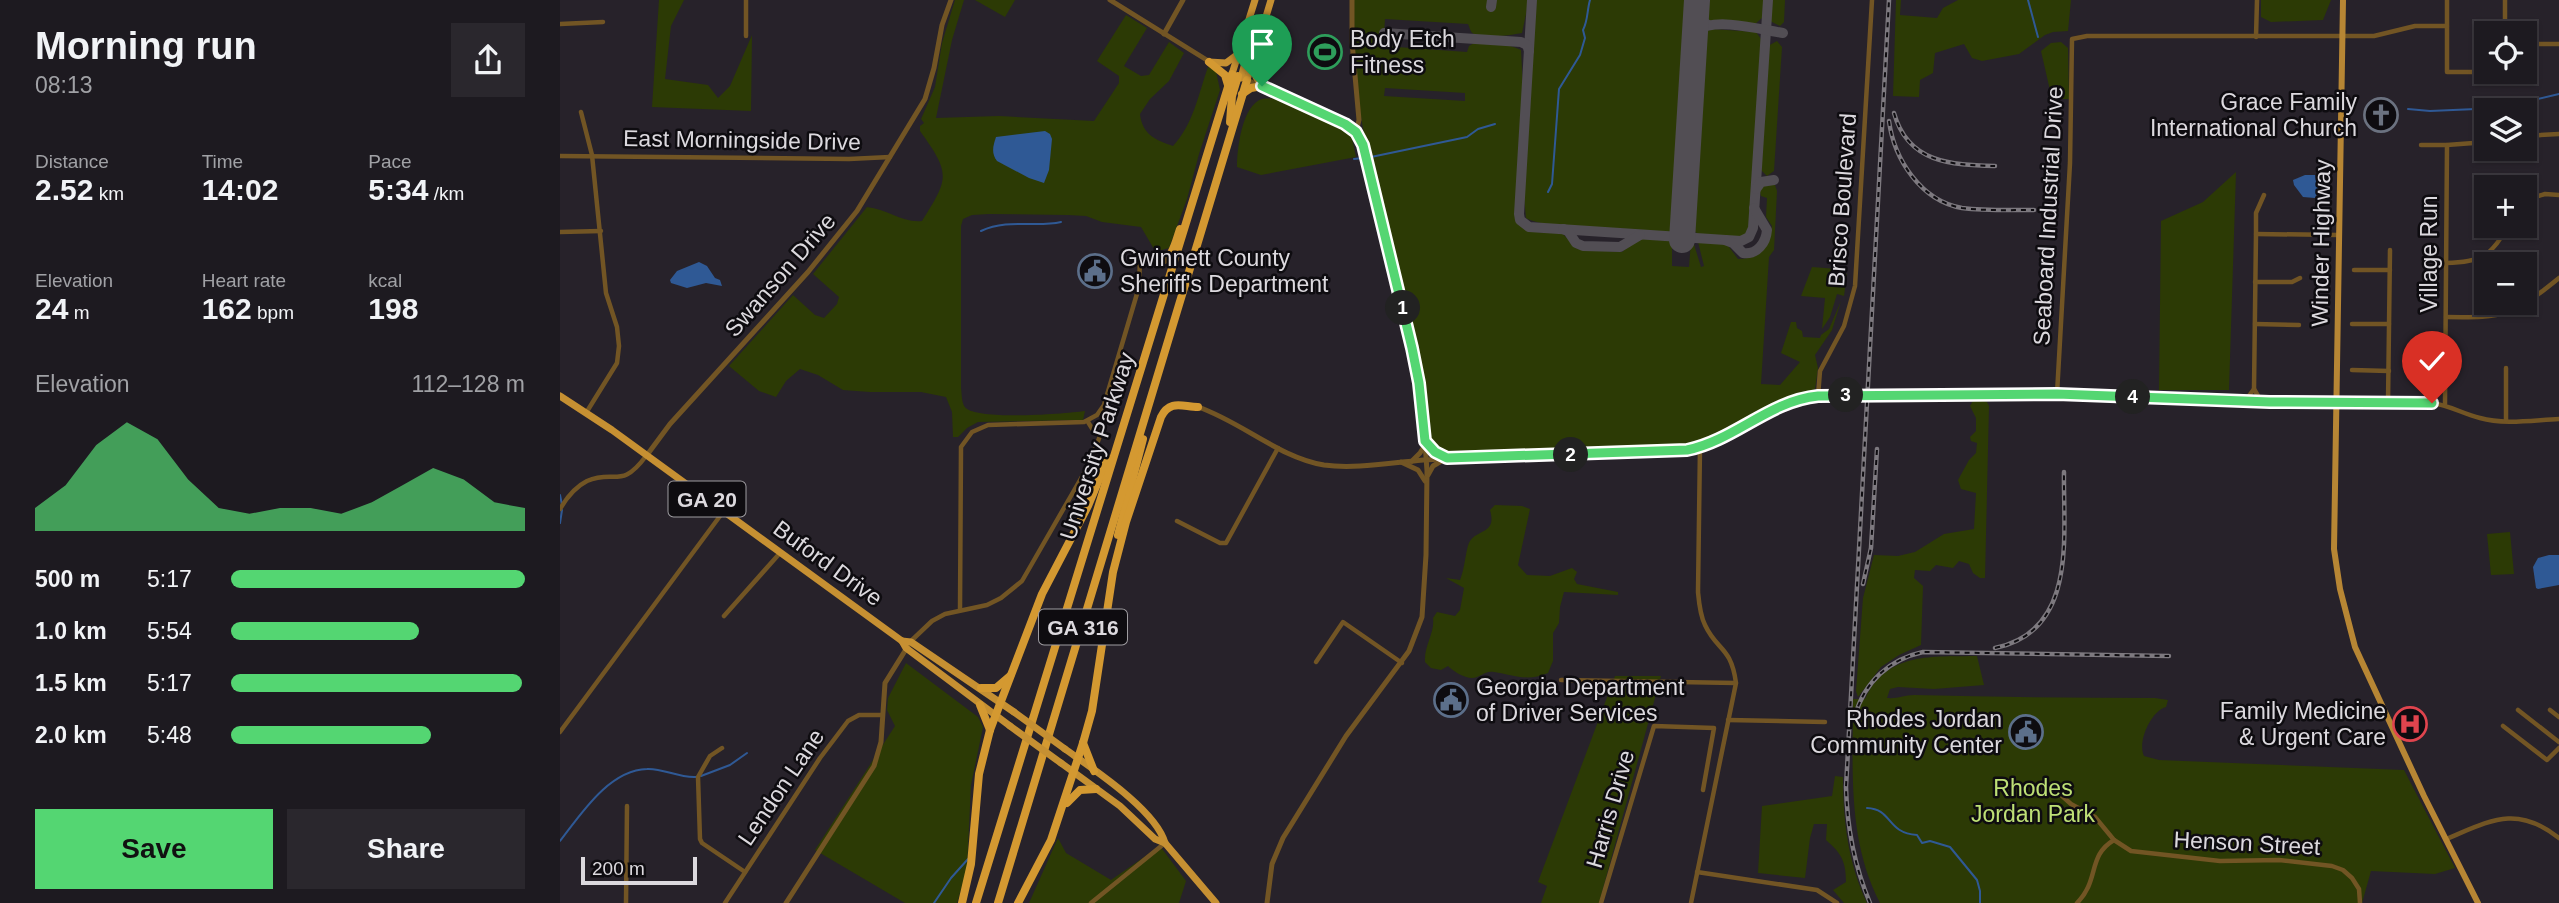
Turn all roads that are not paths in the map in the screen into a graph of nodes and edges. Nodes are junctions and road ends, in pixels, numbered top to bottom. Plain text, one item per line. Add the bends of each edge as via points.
1 (746, 0) edge
2 (951, 0) edge
3 (1110, 0) edge
4 (1184, 0) edge
5 (1255, 0) edge
6 (1271, 0) edge
7 (1352, 0) edge
8 (1872, 0) edge
9 (2257, 0) edge
10 (2343, 0) edge
11 (2447, 0) edge
12 (2505, 0) edge
13 (2505, 21) edge
14 (603, 22) dead end
15 (1248, 22) junction
16 (560, 24) edge
17 (2447, 26) junction
18 (1164, 34) junction
19 (746, 36) dead end
20 (2256, 37) junction
21 (2342, 37) junction
22 (2537, 44) edge
23 (2559, 44) edge
24 (1239, 54) junction
25 (1209, 62) junction
26 (1251, 64) junction
27 (2474, 72) edge
28 (1240, 77) junction
29 (1262, 86) junction
30 (1228, 88) junction
31 (1242, 94) junction
32 (581, 112) dead end
33 (1230, 132) junction
34 (1356, 132) junction
35 (2559, 134) edge
36 (2537, 135) edge
37 (2474, 143) edge
38 (2421, 145) dead end
39 (2447, 145) junction
40 (592, 155) junction
41 (560, 156) edge
42 (890, 157) junction
43 (1196, 191) junction
44 (2264, 195) dead end
45 (2559, 195) edge
46 (2537, 196) edge
47 (601, 231) junction
48 (560, 232) edge
49 (2256, 234) junction
50 (2339, 235) junction
51 (2502, 238) edge
52 (2390, 250) dead end
53 (1140, 258) joint
54 (2446, 263) junction
55 (2354, 270) dead end
56 (2390, 270) junction
57 (2300, 278) dead end
58 (2559, 278) edge
59 (2255, 282) junction
60 (2446, 317) junction
61 (2255, 324) junction
62 (2352, 324) dead end
63 (2389, 324) junction
64 (2299, 325) dead end
65 (1165, 350) junction
66 (2506, 368) dead end
67 (2352, 370) dead end
68 (2389, 371) junction
69 (2254, 389) junction
70 (1133, 393) junction
71 (2057, 394) junction
72 (560, 396) edge
73 (1818, 396) junction
74 (2245, 401) junction
75 (2262, 401) junction
76 (2335, 403) junction
77 (2388, 403) junction
78 (2445, 404) junction
79 (1198, 407) joint
80 (586, 413) junction
81 (2559, 419) edge
82 (2506, 421) junction
83 (1088, 422) junction
84 (1103, 427) dead end
85 (1101, 435) junction
86 (1425, 442) junction
87 (1700, 447) junction
88 (1278, 448) junction
89 (647, 455) junction
90 (1446, 458) junction
91 (1426, 460) junction
92 (1412, 461) junction
93 (1401, 462) junction
94 (1426, 480) junction
95 (560, 509) edge
96 (724, 511) junction
97 (1177, 521) dead end
98 (781, 552) junction
99 (1113, 572) junction
100 (960, 611) junction
101 (723, 616) dead end
102 (906, 644) junction
103 (1315, 662) dead end
104 (1402, 663) junction
105 (1012, 674) junction
106 (1561, 680) dead end
107 (1736, 683) junction
108 (981, 688) junction
109 (1001, 702) junction
110 (980, 705) junction
111 (2518, 710) dead end
112 (2550, 710) dead end
113 (881, 715) junction
114 (996, 716) junction
115 (2559, 717) edge
116 (1728, 720) junction
117 (1825, 722) dead end
118 (2503, 726) dead end
119 (990, 730) junction
120 (560, 732) edge
121 (2559, 742) edge
122 (1083, 743) junction
123 (722, 748) dead end
124 (2559, 748) edge
125 (1078, 758) junction
126 (1094, 771) junction
127 (1074, 773) junction
128 (1706, 779) junction
129 (2053, 788) dead end
130 (1096, 789) junction
131 (1703, 790) dead end
132 (1714, 792) junction
133 (627, 806) dead end
134 (1063, 809) junction
135 (2559, 838) edge
136 (2446, 839) junction
137 (2114, 840) junction
138 (1166, 843) junction
139 (745, 872) junction
140 (1697, 872) junction
141 (626, 903) edge
142 (725, 903) edge
143 (786, 903) edge
144 (962, 903) edge
145 (975, 903) edge
146 (998, 903) edge
147 (1018, 903) edge
148 (1091, 903) edge
149 (1216, 903) edge
150 (1267, 903) edge
151 (1601, 903) edge
152 (1691, 903) edge
153 (1837, 903) edge
154 (2077, 903) edge
155 (2360, 903) edge
156 (2478, 903) edge

1 - 19 street
2 - 42 street, Swanson Drive via 925,99
3 - 18 street
4 - 18 street
5 - 15 highway, University Parkway / GA 316
6 - 26 highway, University Parkway / GA 316
7 - 34 street via 1359,113
8 - 73 street, Brisco Boulevard via 1855,286 1844,326 1820,371
9 - 20 street
10 - 21 main road, Winder Highway
11 - 17 street
12 - 13 street
14 - 16 street
15 - 24 highway, University Parkway / GA 316
15 - 28 highway via 1247,55
17 - 21 street
17 - 27 street via 2447,72
18 - 25 street
20 - 21 street
20 - 71 street, Seaboard Industrial Drive via 2072,39 2071,155
21 - 50 main road, Winder Highway
22 - 23 street
24 - 25 highway via 1226,63
24 - 28 highway, University Parkway / GA 316
25 - 28 street
25 - 30 highway via 1225,75
26 - 28 highway, University Parkway / GA 316
26 - 29 highway
28 - 29 street
28 - 30 highway, University Parkway / GA 316
28 - 31 highway, University Parkway / GA 316
28 - 33 highway via 1232,100
29 - 31 highway
29 - 34 street
30 - 43 highway, University Parkway / GA 316
31 - 33 highway, University Parkway / GA 316
32 - 40 street
33 - 65 highway, University Parkway / GA 316
34 - 86 street via 1368,162 1412,348
35 - 36 street
37 - 39 street
38 - 39 street
39 - 54 street, Village Run
40 - 41 street, East Morningside Drive
40 - 42 street, East Morningside Drive
40 - 47 street
42 - 89 street, Swanson Drive via 830,246
43 - 53 highway via 1169,256 1161,261
43 - 70 highway, University Parkway / GA 316
44 - 49 street via 2256,213
45 - 46 street
47 - 48 street
47 - 80 street via 606,293 618,327 619,346 617,363
49 - 50 street
49 - 59 street
50 - 76 main road, Winder Highway
51 - 54 street via 2489,254 2469,262
52 - 56 street
53 - 83 street via 1139,287 1104,405
54 - 60 street, Village Run
55 - 56 street
56 - 63 street
57 - 59 street
58 - 60 street via 2509,313
59 - 61 street
60 - 78 street, Village Run
61 - 64 street
61 - 69 street
62 - 63 street
63 - 68 street
65 - 99 highway via 1125,503
65 - 146 highway, University Parkway / GA 316
66 - 82 street
67 - 68 street
68 - 77 street
69 - 74 street
69 - 75 street
70 - 105 highway via 1096,487 1042,594
70 - 145 highway, University Parkway / GA 316
71 - 73 street
71 - 74 street
72 - 80 highway, Buford Drive / GA 20
73 - 87 street via 1780,405
74 - 75 street
75 - 76 street
76 - 77 street
76 - 136 main road, Winder Highway via 2334,549 2347,621
77 - 78 street
78 - 82 street via 2479,418
79 - 88 street
79 - 99 highway via 1175,404 1162,414
80 - 89 highway, Buford Drive / GA 20
81 - 82 street
83 - 85 street
83 - 100 street via 988,425 966,439 961,447 959,492
84 - 85 street
85 - 100 street via 1026,576 1001,598
86 - 90 street
86 - 91 street
86 - 92 street
87 - 90 street
87 - 107 street via 1700,609 1710,633 1730,657
88 - 93 street via 1324,465
88 - 97 street via 1226,543
89 - 95 street, Swanson Drive via 633,472 581,485
89 - 96 highway, Buford Drive / GA 20
90 - 91 street
90 - 94 street via 1433,466
91 - 92 street
91 - 94 street
92 - 93 street
93 - 94 street
94 - 104 street via 1422,617
96 - 98 highway, Buford Drive / GA 20
96 - 120 street
98 - 101 street
98 - 102 highway, Buford Drive / GA 20
99 - 122 highway
100 - 102 street via 932,621
102 - 108 highway, Buford Drive / GA 20
102 - 110 highway, Buford Drive / GA 20
102 - 113 street via 885,683
103 - 104 street via 1343,622
104 - 150 street via 1352,728 1295,817 1272,864
105 - 108 highway via 999,686
105 - 109 highway
106 - 107 street
107 - 116 street
108 - 109 highway, Buford Drive / GA 20
109 - 114 highway
109 - 125 highway, Buford Drive / GA 20, bridge
110 - 114 highway, Buford Drive / GA 20
110 - 119 highway
111 - 121 street
112 - 115 street
113 - 139 street, Lendon Lane via 859,715 848,721
113 - 143 street via 880,750 874,766
114 - 119 highway
114 - 127 highway, Buford Drive / GA 20, bridge
116 - 117 street
116 - 132 street
118 - 124 street via 2547,760
119 - 144 highway via 979,774 971,864
122 - 125 highway
122 - 126 highway
123 - 139 street via 710,756 698,777 700,839
125 - 126 highway, Buford Drive / GA 20
125 - 127 highway
126 - 138 highway, Buford Drive / GA 20 via 1145,813
127 - 130 highway, Buford Drive / GA 20
127 - 134 highway
128 - 131 street
128 - 132 street
128 - 151 street, Harris Drive via 1714,728 1654,726
129 - 137 street via 2095,817
130 - 134 highway via 1080,789
130 - 138 highway, Buford Drive / GA 20 via 1155,839
132 - 140 street
133 - 141 street
134 - 147 highway
135 - 136 street via 2536,823 2514,817 2489,820
136 - 156 main road, Winder Highway
137 - 154 street via 2100,851 2089,888
137 - 155 street, Henson Street via 2128,850 2147,854 2332,866 2355,881
138 - 148 street
138 - 149 highway, Buford Drive / GA 20
139 - 142 street, Lendon Lane
140 - 152 street
140 - 153 street via 1817,890

